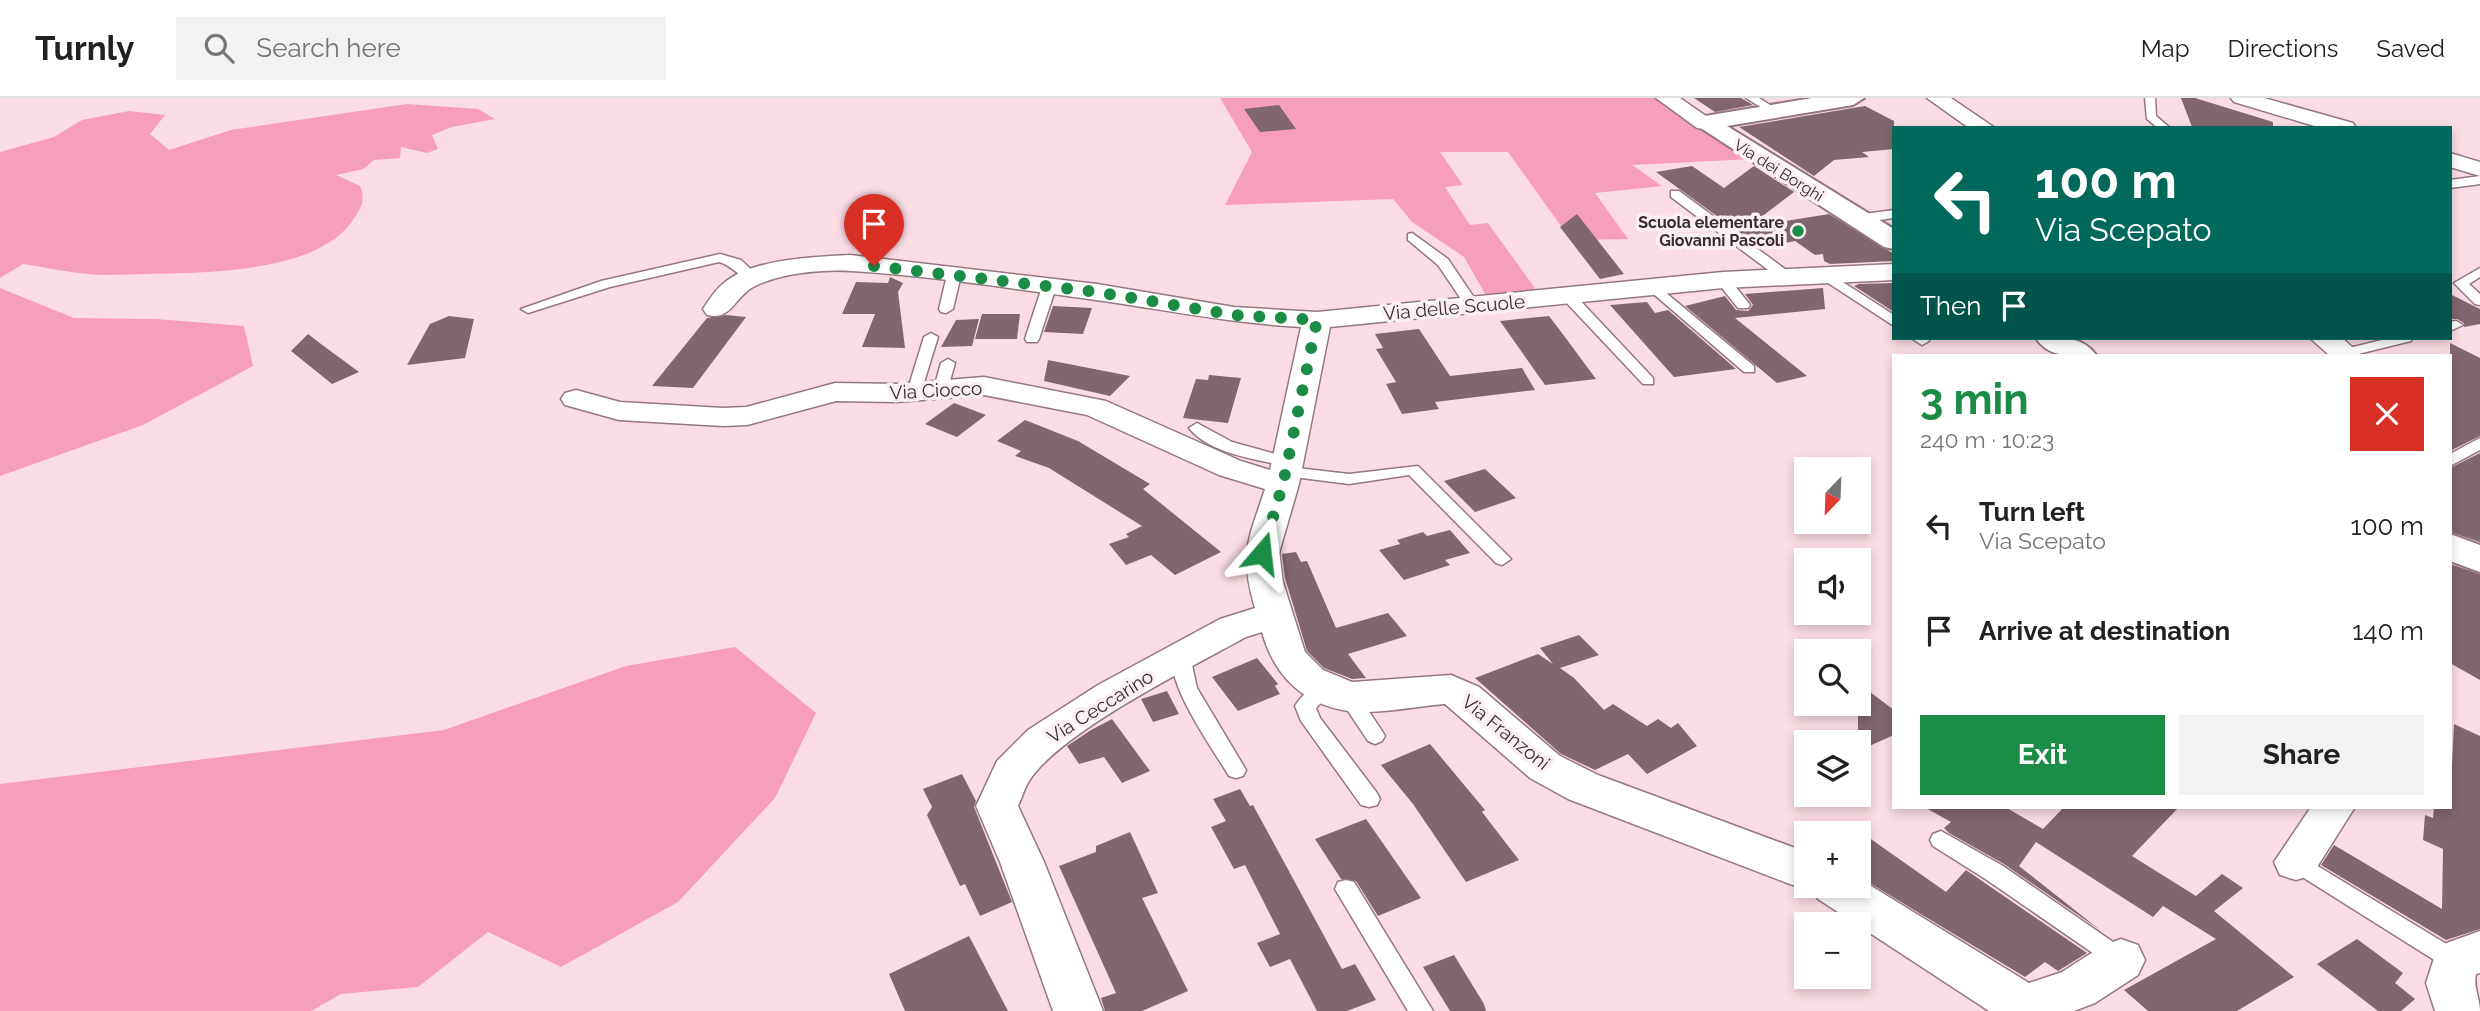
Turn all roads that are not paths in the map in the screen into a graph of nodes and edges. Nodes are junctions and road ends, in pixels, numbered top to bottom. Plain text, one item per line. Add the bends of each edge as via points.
1 (1666, 98) edge
2 (1751, 98) edge
3 (1853, 98) edge
4 (1937, 98) edge
5 (2150, 98) edge
6 (2241, 98) edge
7 (1776, 111) junction
8 (1705, 123) junction
9 (1981, 126) edge
10 (2162, 126) edge
11 (2338, 126) edge
12 (2452, 161) edge
13 (2480, 169) edge
14 (2480, 180) edge
15 (2452, 184) edge
16 (1675, 194) dead end
17 (1892, 214) edge
18 (1857, 219) junction
19 (1412, 237) dead end
20 (1892, 240) edge
21 (1892, 272) edge
22 (2480, 272) edge
23 (1824, 274) junction
24 (954, 275) junction
25 (1784, 275) junction
26 (753, 278) junction
27 (1723, 280) junction
28 (1049, 287) junction
29 (1654, 287) junction
30 (1568, 296) junction
31 (2480, 301) edge
32 (1472, 305) junction
33 (1744, 305) dead end
34 (528, 309) dead end
35 (717, 309) dead end
36 (946, 309) dead end
37 (1317, 320) junction
38 (1892, 321) edge
39 (931, 337) dead end
40 (1032, 339) dead end
41 (2054, 340) edge
42 (2394, 340) edge
43 (2339, 349) edge
44 (2078, 354) edge
45 (1749, 369) dead end
46 (934, 381) junction
47 (1648, 381) dead end
48 (576, 399) dead end
49 (1197, 428) dead end
50 (2480, 443) edge
51 (2452, 460) edge
52 (1286, 473) junction
53 (2452, 547) edge
54 (1502, 559) dead end
55 (2480, 560) edge
56 (1277, 614) junction
57 (1182, 656) junction
58 (1337, 693) junction
59 (1375, 736) dead end
60 (1236, 770) dead end
61 (1369, 799) dead end
62 (2333, 809) edge
63 (1941, 840) dead end
64 (2296, 862) joint
65 (1794, 866) edge
66 (1346, 889) dead end
67 (1852, 898) edge
68 (2467, 956) edge
69 (2121, 960) joint
70 (2019, 1009) edge
71 (1078, 1011) edge
72 (1421, 1011) edge
73 (2460, 1011) edge

1 - 8 street, Via dei Borghi
2 - 7 lane
3 - 7 street
4 - 9 street
5 - 10 lane via 2151,117
6 - 11 street
7 - 8 street
8 - 18 street, Via dei Borghi
12 - 13 street
14 - 15 lane
16 - 25 lane
17 - 18 lane
18 - 20 street, Via dei Borghi
19 - 32 lane via 1443,262
21 - 23 street, Via delle Scuole
22 - 31 lane via 2461,283
23 - 25 street, Via delle Scuole
23 - 38 lane
24 - 26 street, Via delle Scuole via 850,263
24 - 28 street, Via delle Scuole
24 - 36 lane
25 - 27 street, Via delle Scuole
26 - 34 lane via 736,263 720,258 606,284
26 - 35 street via 735,287
27 - 29 street, Via delle Scuole
27 - 33 lane
28 - 37 street, Via delle Scuole via 1234,315
28 - 40 lane
29 - 30 street, Via delle Scuole
29 - 45 lane
30 - 32 street, Via delle Scuole
30 - 47 lane
32 - 37 street, Via delle Scuole
37 - 52 street
39 - 46 lane
41 - 44 street
42 - 43 lane
46 - 48 street, Via Ciocco via 835,393 747,416 618,411
46 - 52 street, Via Ciocco via 1095,407 1230,468
49 - 52 lane via 1202,435
50 - 51 lane
52 - 54 lane via 1345,481 1373,480 1412,469
52 - 56 street via 1262,553 1264,579
53 - 55 street
56 - 57 street, Via Ceccarino via 1233,628
56 - 58 street via 1288,657 1308,680
57 - 60 lane via 1187,688
57 - 71 street, Via Ceccarino via 1042,741 1012,772 997,806
58 - 59 lane
58 - 61 lane via 1306,706 1311,721
58 - 65 street, Via Franzoni via 1451,689 1545,767 1583,787
62 - 64 street
63 - 69 lane
64 - 68 lane
66 - 72 lane
67 - 70 street
68 - 73 street via 2450,983
69 - 70 street via 2078,988

